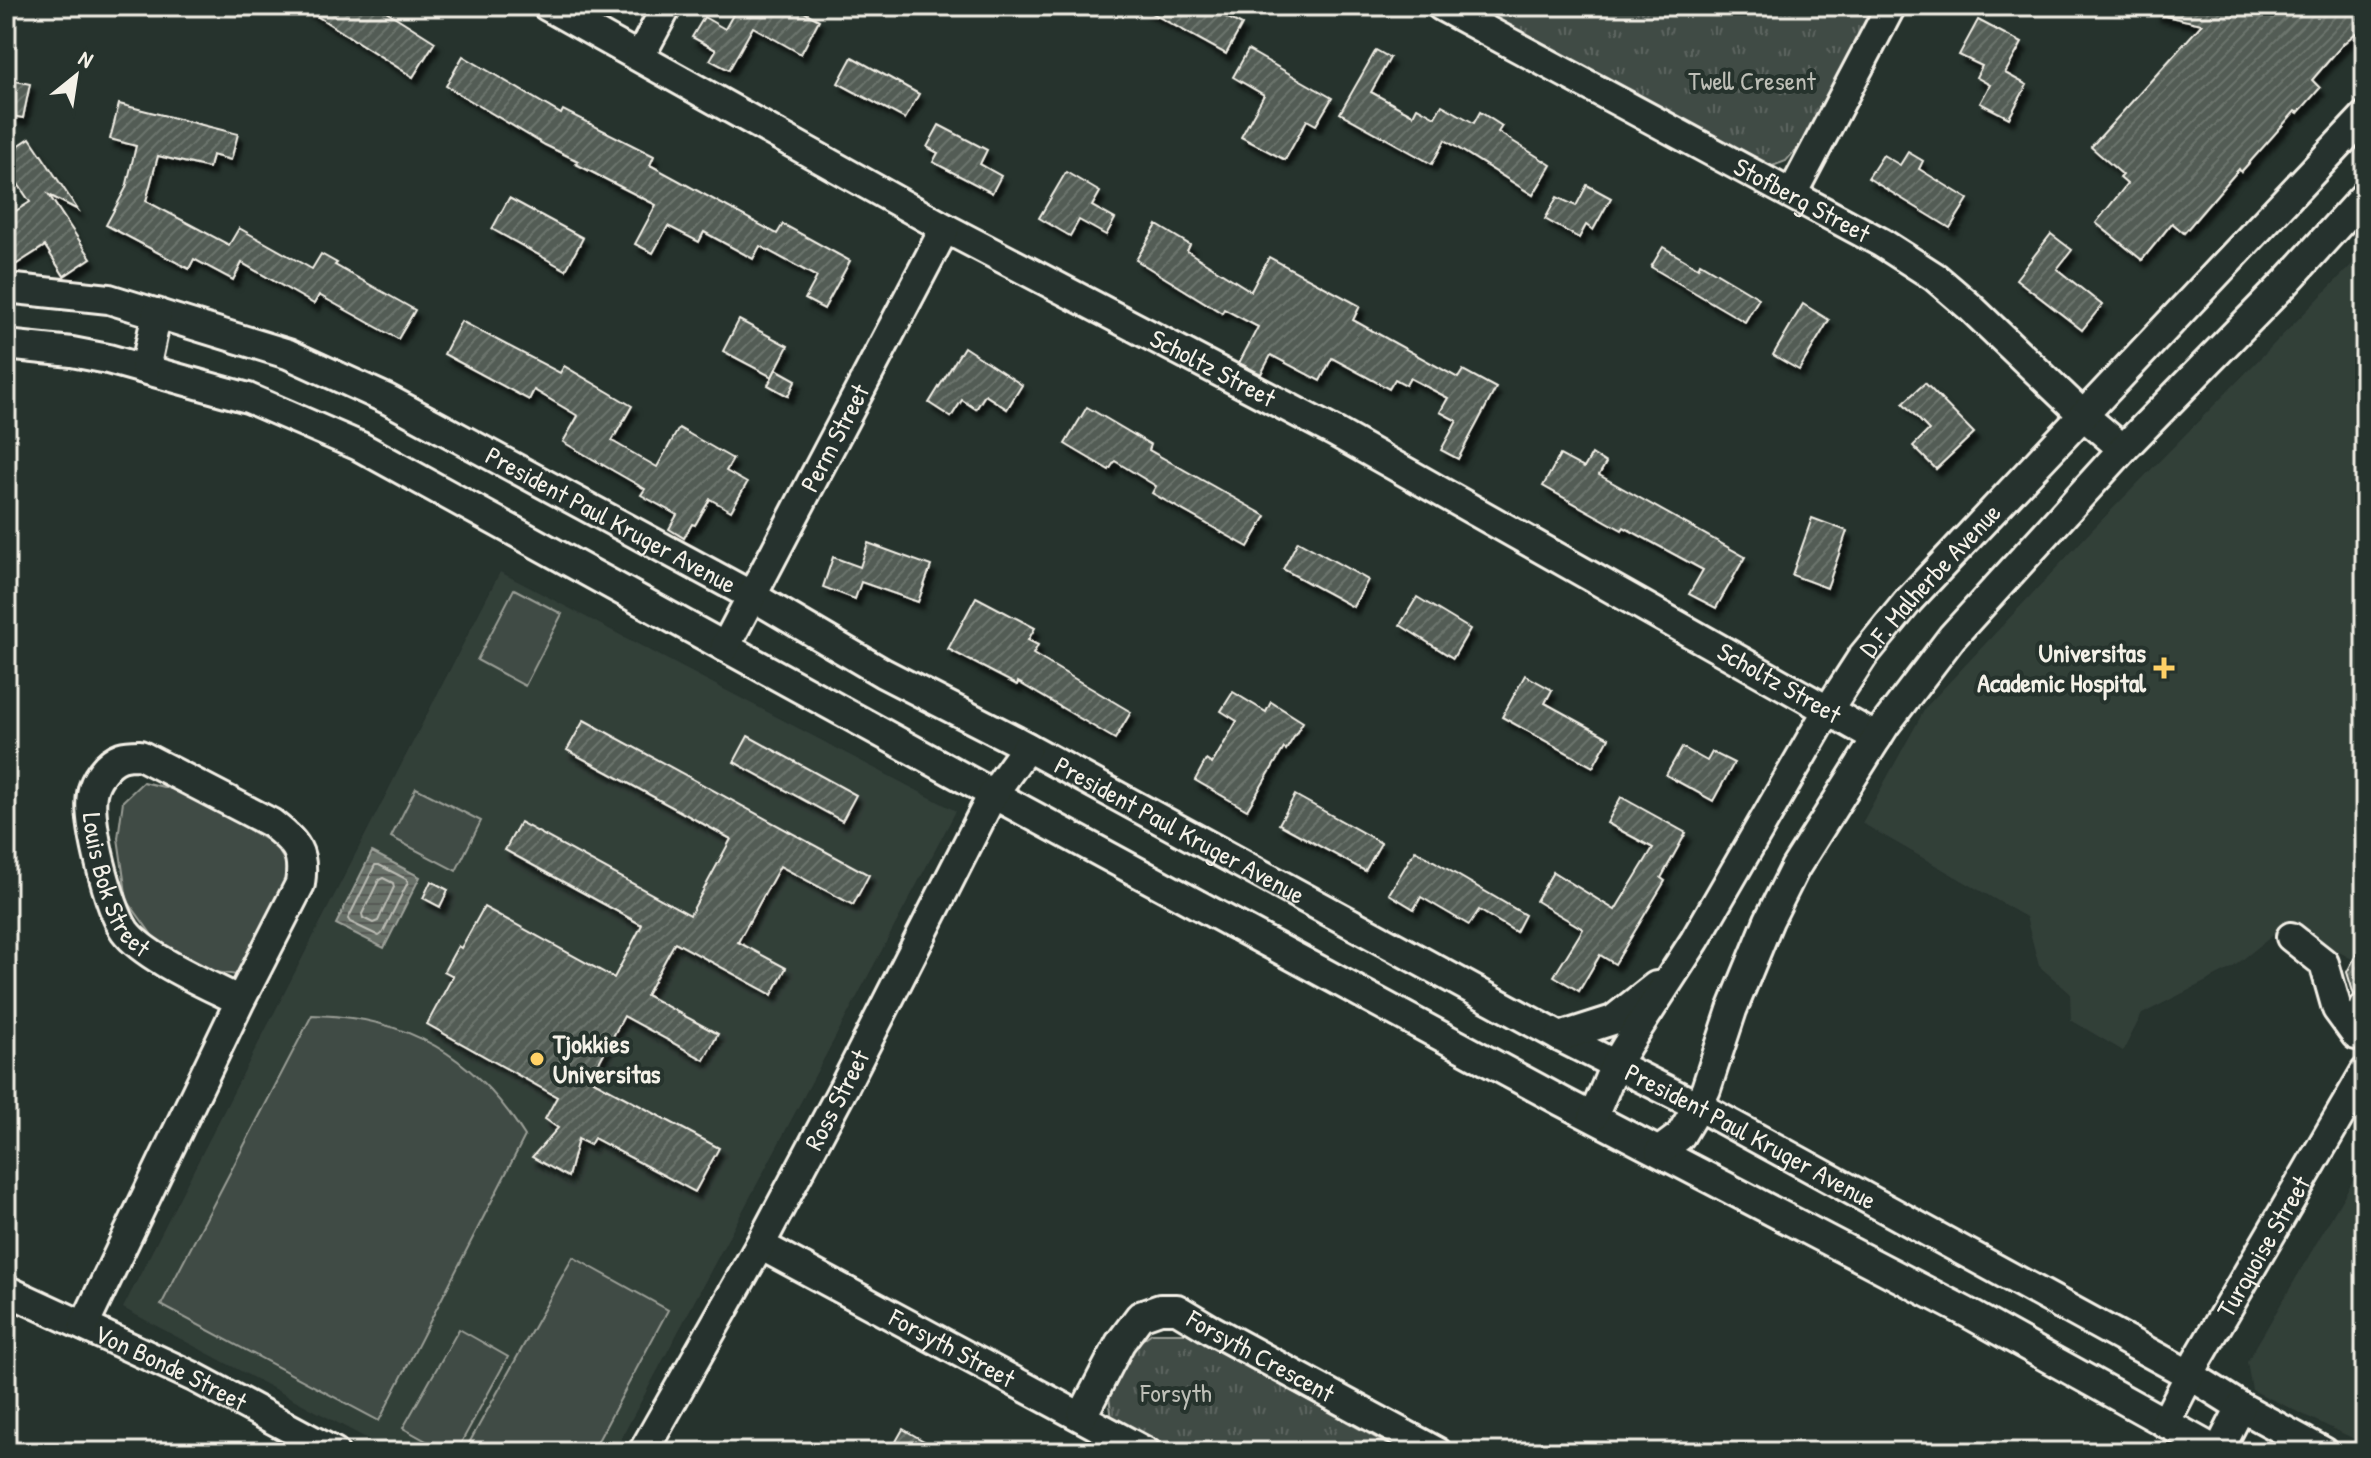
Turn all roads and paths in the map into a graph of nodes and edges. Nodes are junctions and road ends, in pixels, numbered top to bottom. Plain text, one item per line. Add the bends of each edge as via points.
1 (547, 6) edge
2 (667, 6) edge
3 (1441, 6) edge
4 (1891, 6) edge
5 (640, 56) junction
6 (2365, 116) edge
7 (1792, 194) junction
8 (2365, 195) edge
9 (945, 228) junction
10 (6, 288) edge
11 (157, 313) junction
12 (6, 345) edge
13 (145, 369) junction
14 (2083, 415) junction
15 (2123, 449) junction
16 (752, 596) junction
17 (725, 647) junction
18 (1828, 710) junction
19 (1877, 738) junction
20 (1027, 747) junction
21 (993, 794) junction
22 (2291, 937) dead end
23 (1673, 972) junction
24 (240, 1001) junction
25 (2365, 1007) edge
26 (1560, 1037) junction
27 (1615, 1065) junction
28 (2365, 1072) edge
29 (1698, 1106) junction
30 (1593, 1117) junction
31 (1660, 1151) junction
32 (760, 1245) junction
33 (6, 1290) edge
34 (84, 1326) junction
35 (2190, 1375) junction
36 (2241, 1407) junction
37 (1082, 1416) junction
38 (2165, 1423) junction
39 (334, 1452) edge
40 (643, 1452) edge
41 (1146, 1452) edge
42 (1437, 1452) edge
43 (2218, 1452) edge
44 (2324, 1452) edge

1 - 5 street, Scholtz Street
2 - 5 street
3 - 7 street, Stofberg Street
4 - 7 street
5 - 9 street, Scholtz Street
6 - 14 street, D.F. Malherbe Avenue
7 - 14 street, Stofberg Street via 1935,277
8 - 15 street, D.F. Malherbe Avenue
9 - 16 street, Perm Street
9 - 18 street, Scholtz Street via 1335,432
10 - 11 street, President Paul Kruger Avenue via 109,299
11 - 13 street
11 - 16 street, President Paul Kruger Avenue via 288,354 387,399
12 - 13 street, President Paul Kruger Avenue via 72,352
13 - 17 street, President Paul Kruger Avenue via 248,398 359,446
14 - 15 street, Stofberg Street
14 - 18 street, D.F. Malherbe Avenue via 1909,600
15 - 19 street, D.F. Malherbe Avenue via 1952,637
16 - 17 street, Perm Street
16 - 20 street, President Paul Kruger Avenue via 883,673
17 - 21 street, President Paul Kruger Avenue
18 - 19 street, Scholtz Street
18 - 23 street, D.F. Malherbe Avenue
19 - 29 street, D.F. Malherbe Avenue via 1795,868 1769,920
20 - 21 street, Ross Street
20 - 26 street, President Paul Kruger Avenue
21 - 30 street, President Paul Kruger Avenue
21 - 32 street, Ross Street
22 - 25 street via 2324,963 2337,1009 2356,1035
23 - 26 street via 1613,1020
23 - 27 street, D.F. Malherbe Avenue
24 - 24 street, Louis Bok Street via 300,884 300,852 271,823 140,755 121,757 98,778 92,793 103,878 115,911 126,932 159,959
24 - 34 street, Louis Bok Street
26 - 27 street, President Paul Kruger Avenue
27 - 29 street, President Paul Kruger Avenue
27 - 30 street, D.F. Malherbe Avenue
28 - 35 street, Turquoise Street
29 - 31 street, D.F. Malherbe Avenue via 1680,1136
29 - 35 street, President Paul Kruger Avenue
30 - 31 street, President Paul Kruger Avenue
31 - 38 street, President Paul Kruger Avenue
32 - 37 street, Forsyth Street
32 - 40 street, Ross Street
33 - 34 street, Von Bonde Street
34 - 39 street, Von Bonde Street
35 - 36 street, President Paul Kruger Avenue
35 - 38 street, Turquoise Street
36 - 43 street
36 - 44 street, President Paul Kruger Avenue
37 - 41 street, Forsyth Street
37 - 42 street, Forsyth Crescent via 1140,1316 1177,1309
38 - 43 street, President Paul Kruger Avenue

